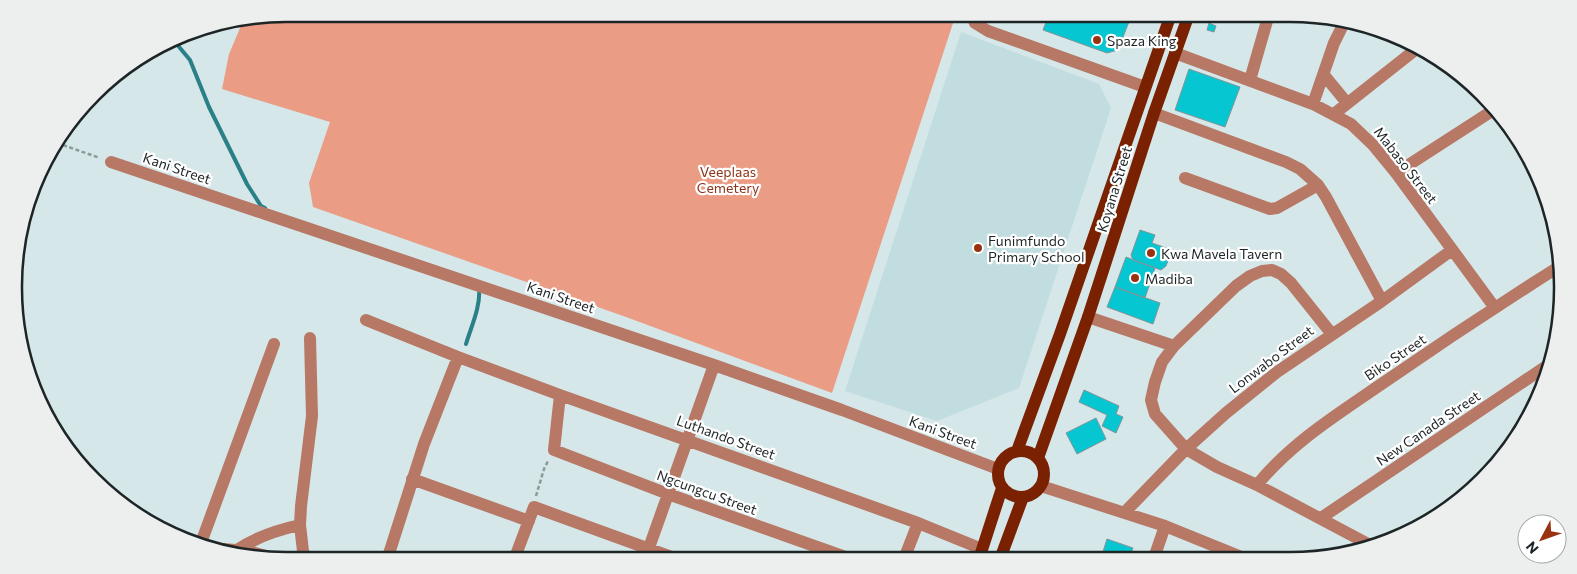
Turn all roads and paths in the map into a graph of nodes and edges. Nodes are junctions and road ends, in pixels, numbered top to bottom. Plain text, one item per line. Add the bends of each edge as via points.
1 (975, 22) edge
2 (1168, 22) edge
3 (1186, 22) edge
4 (1267, 22) edge
5 (1342, 28) edge
6 (1175, 53) junction
7 (1412, 53) edge
8 (1324, 75) junction
9 (1250, 80) junction
10 (1146, 87) junction
11 (1347, 103) junction
12 (1313, 104) junction
13 (1154, 113) junction
14 (1489, 113) edge
15 (1334, 114) junction
16 (64, 145) edge
17 (111, 162) joint
18 (1396, 174) junction
19 (1185, 178) dead end
20 (1318, 185) junction
21 (1452, 250) junction
22 (1554, 270) edge
23 (1382, 301) junction
24 (1495, 308) junction
25 (1088, 317) junction
26 (366, 320) dead end
27 (1331, 333) junction
28 (310, 338) dead end
29 (274, 344) dead end
30 (1174, 346) junction
31 (458, 357) junction
32 (714, 365) junction
33 (1541, 370) edge
34 (560, 394) junction
35 (688, 439) junction
36 (1186, 449) junction
37 (554, 450) junction
38 (1017, 450) junction
39 (1038, 458) junction
40 (998, 469) junction
41 (412, 479) junction
42 (1257, 485) junction
43 (1041, 486) junction
44 (1002, 488) junction
45 (668, 494) junction
46 (1022, 497) junction
47 (534, 507) junction
48 (1125, 512) junction
49 (1322, 518) junction
50 (529, 521) junction
51 (918, 522) junction
52 (300, 525) junction
53 (1165, 526) junction
54 (203, 537) edge
55 (1362, 541) edge
56 (241, 547) edge
57 (303, 552) edge
58 (389, 552) edge
59 (518, 552) edge
60 (642, 552) edge
61 (648, 552) edge
62 (831, 552) edge
63 (907, 552) edge
64 (977, 552) edge
65 (982, 552) edge
66 (1002, 552) edge
67 (1156, 552) edge
68 (1229, 552) edge

1 - 10 street via 988,31
2 - 10 main road, Koyana Street
3 - 6 main road, Koyana Street
4 - 9 street
5 - 8 street
6 - 9 street, Mabaso Street
6 - 13 main road, Koyana Street
7 - 11 street
8 - 11 street
8 - 12 street
9 - 12 street, Mabaso Street
10 - 38 main road, Koyana Street
11 - 15 street
12 - 15 street, Mabaso Street
13 - 20 street via 1286,162
13 - 25 main road, Koyana Street
14 - 18 street
15 - 18 street, Mabaso Street via 1362,132
16 - 17 path
17 - 32 street, Kani Street
18 - 21 street, Mabaso Street
19 - 20 street via 1270,209
20 - 23 street
21 - 23 street, Lonwabo Street
21 - 24 street, Mabaso Street
22 - 24 street, Biko Street
23 - 27 street, Lonwabo Street
24 - 42 street, Biko Street via 1307,435
25 - 30 street
25 - 39 main road, Koyana Street
26 - 31 street, Luthando Street
27 - 30 street via 1291,283 1272,270 1250,276 1236,286
27 - 36 street, Lonwabo Street via 1276,372
28 - 52 street via 312,416
29 - 54 street
30 - 36 street via 1162,362 1152,400 1155,414
31 - 34 street, Luthando Street
31 - 41 street
32 - 35 street
32 - 40 street, Kani Street
33 - 49 street, New Canada Street
34 - 35 street, Luthando Street
34 - 37 street
35 - 45 street
35 - 51 street, Luthando Street
36 - 42 street
36 - 48 street, Lonwabo Street
37 - 45 street, Ngcungcu Street
37 - 47 path via 544,469
38 - 39 main road via 1025,450
38 - 40 main road via 1003,458
39 - 43 main road via 1044,472
40 - 44 main road
41 - 50 street
41 - 58 street
42 - 49 street
43 - 46 main road via 1030,496
43 - 48 street
44 - 46 main road via 1015,497
44 - 65 main road
45 - 61 street
45 - 62 street, Ngcungcu Street
46 - 66 main road
47 - 50 street
47 - 60 street
48 - 53 street
49 - 55 street
50 - 59 street
51 - 63 street
51 - 64 street, Luthando Street
52 - 56 street via 273,531
52 - 57 street
53 - 67 street
53 - 68 street

